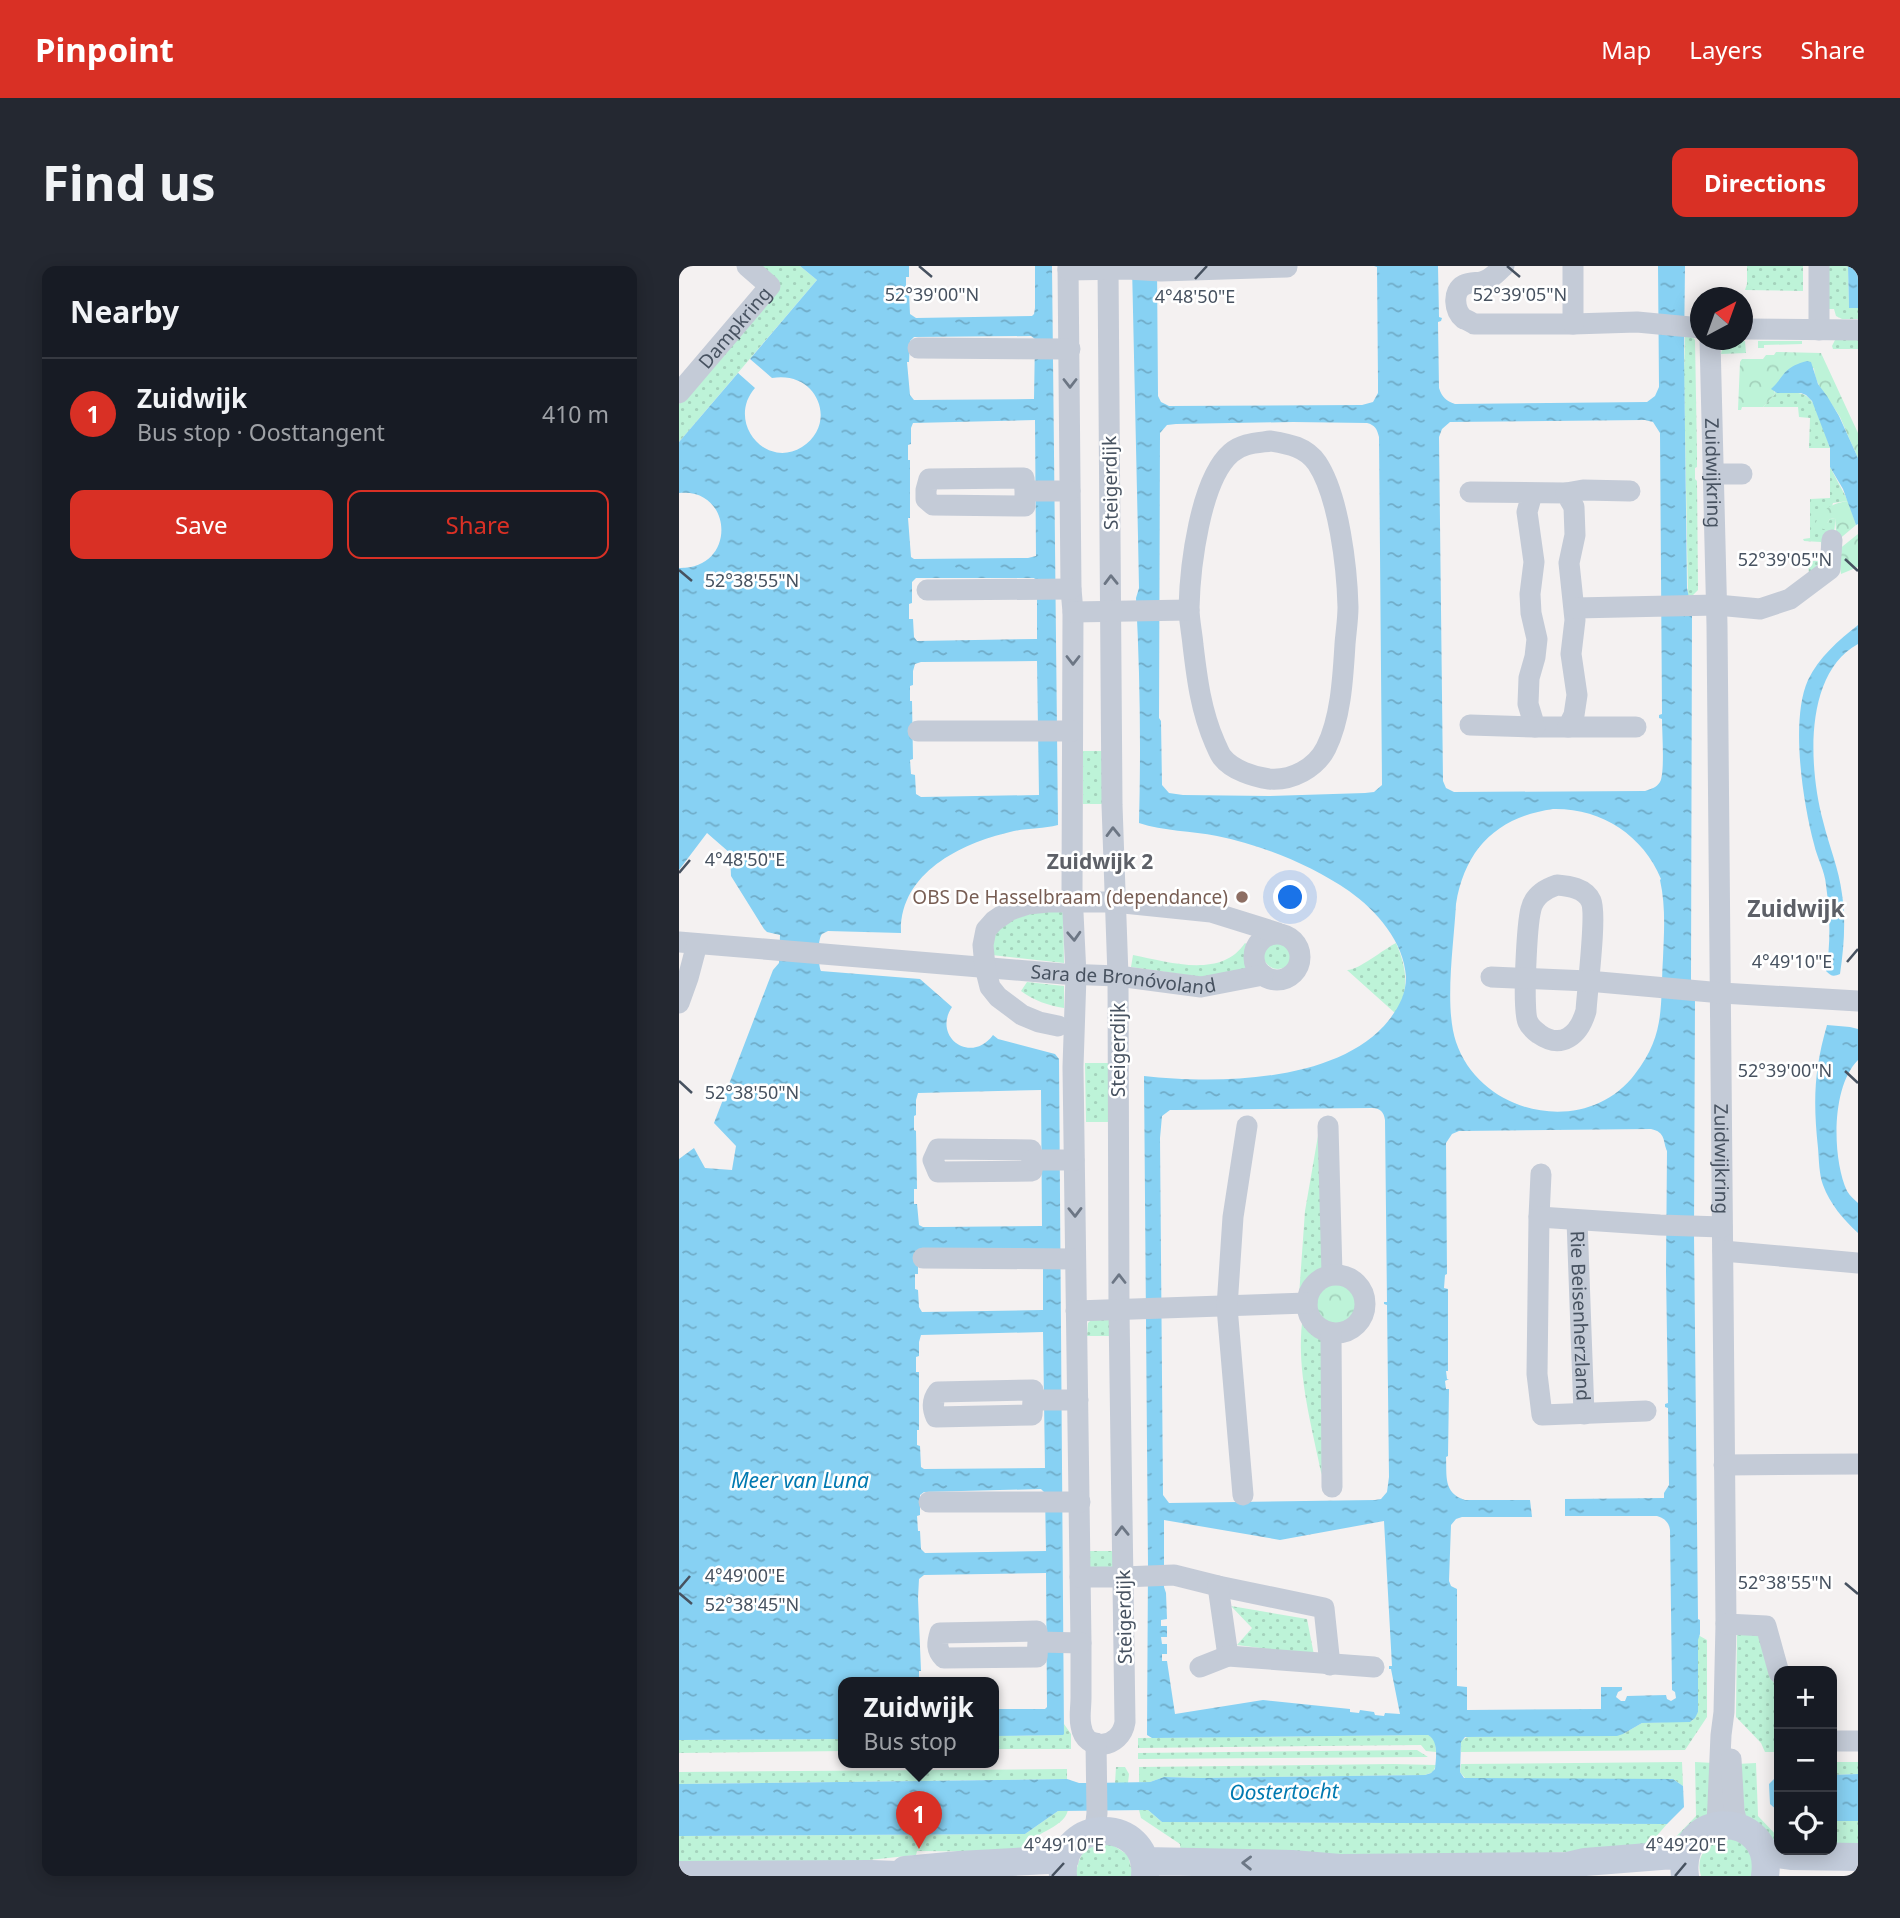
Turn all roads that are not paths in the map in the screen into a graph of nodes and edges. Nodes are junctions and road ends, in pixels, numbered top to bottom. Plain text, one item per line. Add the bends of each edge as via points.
1 (747, 266) edge
2 (1287, 266) edge
3 (1504, 266) edge
4 (1573, 266) edge
5 (1819, 266) edge
6 (1068, 268) edge
7 (1114, 268) edge
8 (1249, 268) edge
9 (1573, 324) junction
10 (1690, 327) edge
11 (1753, 329) edge
12 (1819, 330) junction
13 (1858, 330) edge
14 (918, 348) dead end
15 (1070, 349) junction
16 (1710, 350) edge
17 (679, 393) edge
18 (1713, 474) junction
19 (1742, 474) dead end
20 (1025, 491) dead end
21 (1070, 491) junction
22 (1630, 491) dead end
23 (1470, 492) dead end
24 (1566, 493) junction
25 (1532, 494) junction
26 (1832, 540) dead end
27 (1071, 589) junction
28 (927, 590) dead end
29 (1707, 606) junction
30 (1575, 608) junction
31 (1121, 610) junction
32 (1189, 610) junction
33 (1073, 612) junction
34 (1470, 725) dead end
35 (1535, 727) junction
36 (1568, 727) junction
37 (1636, 727) dead end
38 (918, 731) dead end
39 (1072, 731) junction
40 (1072, 902) junction
41 (1114, 902) junction
42 (1278, 933) junction
43 (688, 943) edge
44 (985, 967) junction
45 (1076, 975) junction
46 (1263, 975) junction
47 (1118, 976) junction
48 (1491, 978) dead end
49 (1525, 978) junction
50 (1588, 981) junction
51 (1711, 992) junction
52 (1858, 1001) edge
53 (679, 1003) edge
54 (1058, 1027) dead end
55 (1247, 1126) dead end
56 (1328, 1126) dead end
57 (1032, 1160) dead end
58 (1074, 1160) junction
59 (1541, 1174) dead end
60 (1539, 1217) junction
61 (1577, 1220) junction
62 (1712, 1227) junction
63 (1723, 1251) junction
64 (923, 1258) dead end
65 (1075, 1259) junction
66 (1858, 1263) edge
67 (1332, 1275) junction
68 (1307, 1303) junction
69 (1227, 1307) junction
70 (1128, 1309) junction
71 (1076, 1311) junction
72 (1331, 1333) junction
73 (1033, 1400) dead end
74 (1078, 1400) junction
75 (1646, 1411) dead end
76 (1584, 1414) junction
77 (1858, 1464) edge
78 (1724, 1465) junction
79 (1332, 1487) dead end
80 (1243, 1495) dead end
81 (929, 1502) dead end
82 (1080, 1502) junction
83 (1080, 1577) junction
84 (1132, 1577) junction
85 (1218, 1586) junction
86 (1726, 1624) junction
87 (1038, 1642) dead end
88 (1081, 1643) junction
89 (1228, 1656) junction
90 (1331, 1665) junction
91 (1777, 1666) edge
92 (1200, 1667) dead end
93 (1374, 1667) dead end
94 (1837, 1741) edge
95 (1858, 1741) edge
96 (1103, 1743) junction
97 (1726, 1819) junction
98 (1104, 1822) junction
99 (1858, 1857) edge
100 (1765, 1867) edge
101 (1064, 1868) edge
102 (1145, 1868) edge
103 (1340, 1868) junction
104 (1685, 1869) edge
105 (1858, 1870) edge
106 (871, 1874) junction
107 (679, 1875) edge
108 (924, 1876) edge
109 (1299, 1876) edge

1 - 17 street, Dampkring via 770,286
2 - 8 street
3 - 9 street via 1486,281 1459,289 1457,312 1464,319 1474,324
4 - 9 street
5 - 12 street
6 - 7 street
6 - 15 street, Steigerdijk
7 - 8 street
31 -> 7 street, Steigerdijk
9 - 10 street
11 - 12 street
12 - 13 street
14 - 15 street
15 -> 21 street, Steigerdijk
16 - 18 street, Zuidwijkring
18 - 19 street
18 - 29 street, Zuidwijkring
20 - 21 street, Steigerdijk
21 - 27 street, Steigerdijk
22 - 24 street
23 - 25 street
24 - 25 street
24 - 30 street via 1574,507 1569,563
25 - 35 street via 1527,512 1534,562 1531,613 1537,639 1528,704
26 - 29 street via 1830,569 1790,599 1760,609
27 - 28 street
27 - 33 street, Steigerdijk
29 - 30 street
29 - 51 street, Zuidwijkring
30 - 36 street via 1570,654 1577,695
31 - 32 street
31 - 33 street
41 -> 31 street, Steigerdijk
32 - 32 street via 1199,694 1223,758 1244,773 1271,779 1310,768 1326,749 1333,727 1342,687 1348,608 1343,552 1329,485 1316,461 1296,445 1250,443 1233,451 1220,465 1197,530
33 -> 39 street, Steigerdijk
34 - 35 street
35 - 36 street
36 - 37 street
38 - 39 street
39 - 40 street, Steigerdijk
40 - 41 street, Sara de Bronóvoland
40 - 44 street, Sara de Bronóvoland via 1028,904 994,921 984,938
40 -> 45 street, Steigerdijk
41 - 42 street, Sara de Bronóvoland via 1211,912
41 - 47 street, Steigerdijk
42 - 46 street via 1264,938 1255,949 1255,963
42 - 46 street, Sara de Bronóvoland via 1297,944 1299,966 1283,979
43 - 44 street, Sara de Bronóvoland
43 - 53 street via 688,978
44 - 45 street, Sara de Bronóvoland
44 - 54 street, Sara de Bronóvoland via 990,987 1009,1007
45 - 47 street, Sara de Bronóvoland
45 - 58 street, Steigerdijk
46 - 47 street, Sara de Bronóvoland via 1201,987
70 -> 47 street, Steigerdijk
48 - 49 street
49 - 50 street
49 - 50 street via 1527,1022 1548,1040 1565,1040 1582,1025
49 - 50 street via 1531,908 1538,895 1557,885 1571,886 1591,901
50 - 51 street
51 - 52 street
51 - 62 street, Zuidwijkring
55 - 69 street via 1233,1217
56 - 67 street
57 - 58 street
58 -> 65 street, Steigerdijk
59 - 60 street, Rie Beisenherzland
60 - 61 street, Rie Beisenherzland
60 - 76 street, Rie Beisenherzland via 1537,1374 1542,1415
61 - 62 street, Rie Beisenherzland
61 - 76 street, Rie Beisenherzland
62 - 63 street, Zuidwijkring
63 - 66 street
63 - 78 street, Zuidwijkring
64 - 65 street
65 - 71 street, Steigerdijk
67 - 68 street via 1311,1287
67 - 72 street via 1359,1285 1365,1304 1358,1323
68 - 69 street
68 - 72 street via 1311,1319
69 - 70 street
69 - 80 street
70 - 71 street
84 -> 70 street, Steigerdijk
71 - 74 street, Steigerdijk
72 - 79 street
73 - 74 street
74 - 82 street, Steigerdijk
75 - 76 street, Rie Beisenherzland
77 - 78 street
78 - 86 street, Zuidwijkring
81 - 82 street
82 - 83 street, Steigerdijk
83 - 84 street
83 - 88 street, Steigerdijk
84 - 85 street via 1174,1575
84 - 96 street, Steigerdijk via 1124,1730
85 - 89 street
85 - 90 street via 1324,1608
86 - 91 street via 1766,1626
86 - 97 street, Zuidwijkring via 1724,1712 1730,1735
87 - 88 street
88 - 96 street, Steigerdijk via 1081,1727 1088,1739
89 - 90 street
89 - 92 street
90 - 93 street
94 - 95 street
96 - 98 street, Steigerdijk
97 - 100 main road via 1758,1841
97 - 104 main road via 1692,1842
98 - 101 main road via 1070,1847
98 - 102 main road via 1138,1847
99 - 100 main road via 1791,1856
100 - 105 main road
101 - 106 main road via 959,1865
103 -> 102 main road via 1292,1864
103 - 104 main road via 1568,1866 1647,1873
103 - 109 main road
106 - 107 main road
106 - 108 main road

